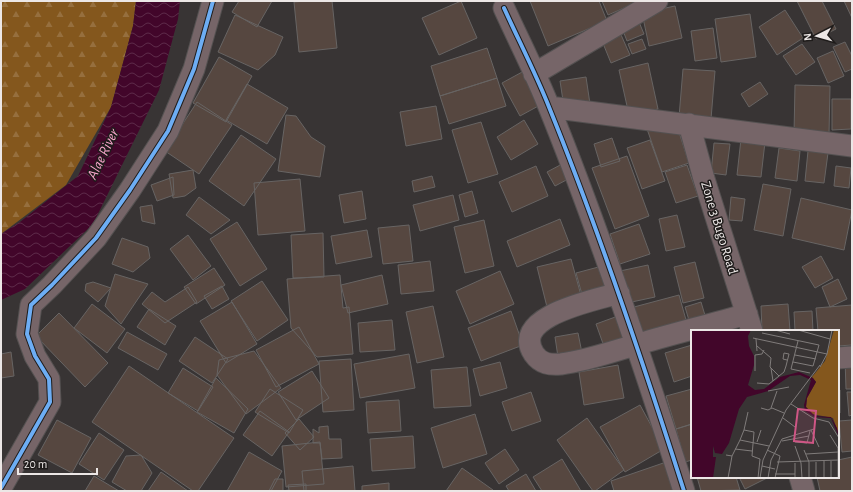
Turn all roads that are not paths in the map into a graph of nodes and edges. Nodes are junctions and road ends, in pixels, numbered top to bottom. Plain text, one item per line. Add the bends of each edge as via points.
1 (213, 1) edge
2 (657, 1) edge
3 (504, 8) dead end
4 (534, 74) junction
5 (549, 107) junction
6 (689, 124) junction
7 (852, 146) edge
8 (619, 293) junction
9 (749, 323) edge
10 (712, 330) edge
11 (691, 334) edge
12 (638, 344) junction
13 (852, 357) edge
14 (839, 358) edge
15 (800, 478) edge
16 (1, 488) edge
17 (684, 491) edge
18 (804, 491) edge

1 - 16 street via 194,70 168,131 96,238 31,305 27,334 35,356 49,379 50,402
2 - 4 street
3 - 4 street
4 - 5 street
5 - 6 street
5 - 8 street
6 - 7 street
6 - 9 street, Zone 3 Bugo Road
8 - 12 street
8 - 12 street via 549,316 538,323 530,334 530,346 539,361 560,364 580,361
9 - 10 street
11 - 12 street
12 - 17 street
13 - 14 street
15 - 18 street

